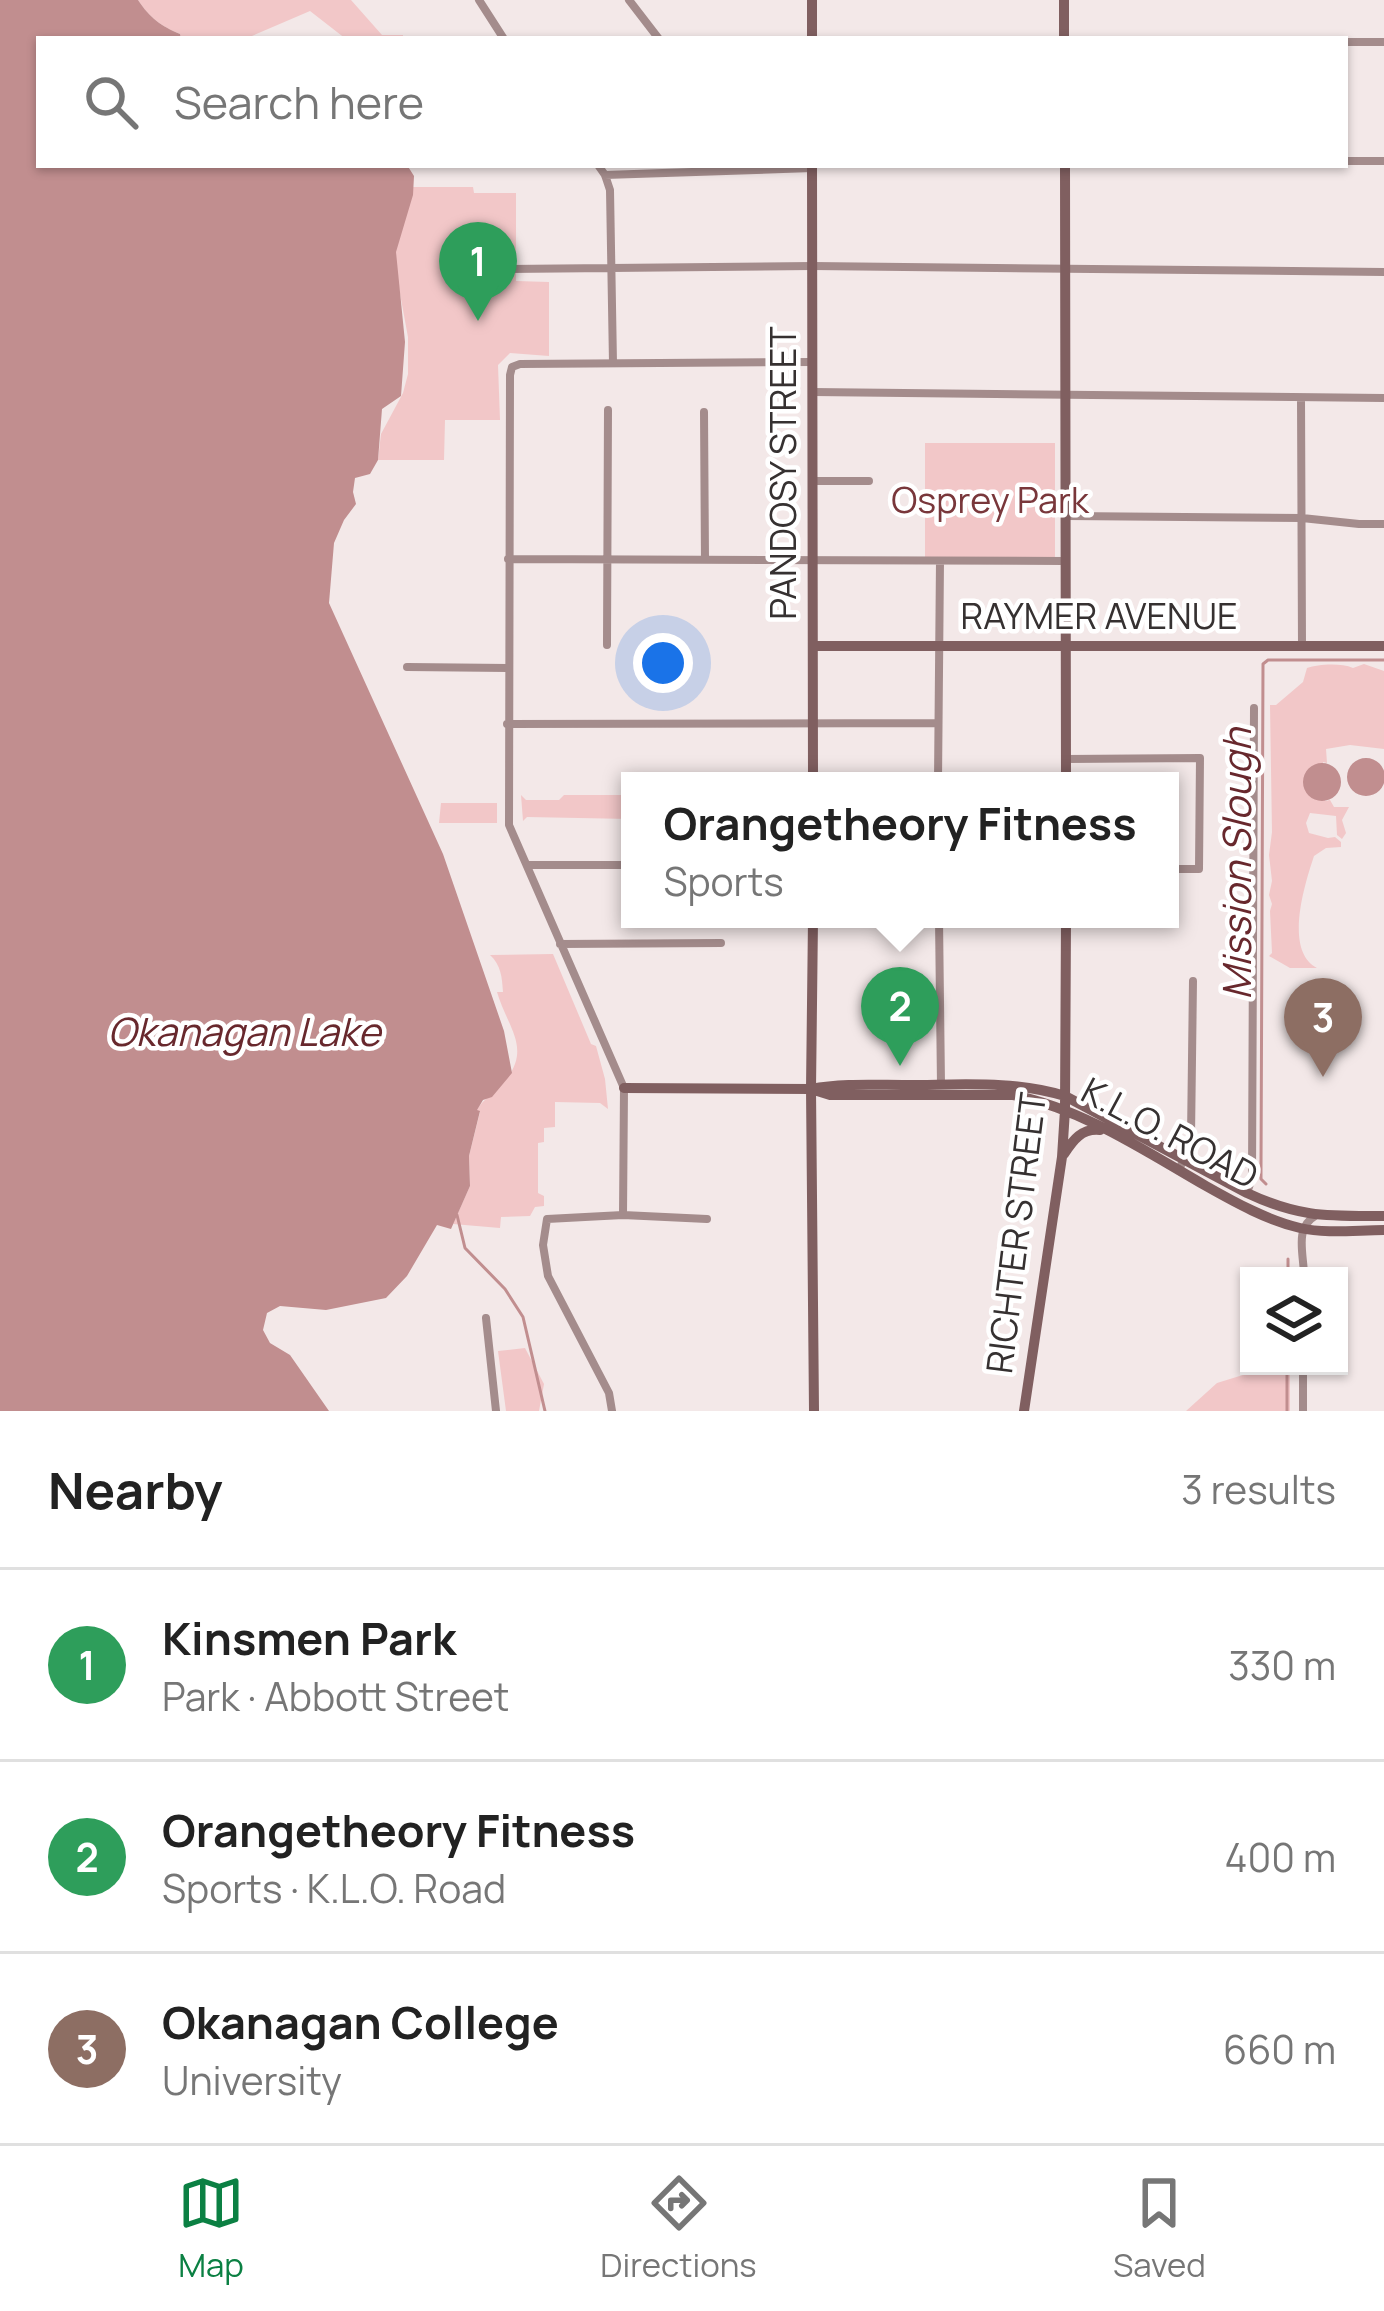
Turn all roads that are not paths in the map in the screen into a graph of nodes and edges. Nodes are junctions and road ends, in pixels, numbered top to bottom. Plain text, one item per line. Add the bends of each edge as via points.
1 (479, 0) edge
2 (629, 0) edge
3 (812, 0) edge
4 (1064, 0) edge
5 (502, 36) edge
6 (657, 36) edge
7 (812, 36) edge
8 (1064, 36) edge
9 (1348, 42) edge
10 (1384, 42) edge
11 (1348, 161) edge
12 (1384, 161) edge
13 (600, 168) edge
14 (766, 168) edge
15 (812, 168) edge
16 (1065, 168) edge
17 (605, 175) junction
18 (813, 266) junction
19 (503, 269) dead end
20 (1065, 269) junction
21 (613, 270) junction
22 (1384, 272) edge
23 (813, 362) junction
24 (613, 363) junction
25 (813, 392) junction
26 (1066, 396) junction
27 (1300, 398) junction
28 (1384, 398) edge
29 (608, 410) dead end
30 (704, 412) dead end
31 (813, 481) junction
32 (869, 481) dead end
33 (1066, 516) junction
34 (1302, 518) junction
35 (1384, 524) edge
36 (508, 559) junction
37 (608, 560) junction
38 (705, 560) junction
39 (813, 560) junction
40 (940, 561) junction
41 (1065, 561) junction
42 (1066, 645) junction
43 (1302, 645) junction
44 (607, 646) dead end
45 (813, 646) junction
46 (939, 646) junction
47 (1384, 646) edge
48 (407, 667) dead end
49 (508, 668) junction
50 (1254, 708) dead end
51 (813, 723) junction
52 (938, 723) junction
53 (508, 724) junction
54 (1066, 760) junction
55 (813, 772) edge
56 (938, 772) edge
57 (1066, 772) edge
58 (527, 865) junction
59 (621, 865) edge
60 (1179, 869) edge
61 (813, 928) edge
62 (939, 928) edge
63 (1066, 928) edge
64 (721, 943) dead end
65 (560, 944) junction
66 (1193, 981) dead end
67 (940, 1084) junction
68 (624, 1088) junction
69 (811, 1089) junction
70 (1065, 1096) junction
71 (1065, 1110) junction
72 (1108, 1131) junction
73 (1062, 1157) junction
74 (1182, 1165) junction
75 (1247, 1193) junction
76 (622, 1215) junction
77 (1315, 1216) junction
78 (1384, 1216) edge
79 (707, 1219) dead end
80 (1307, 1229) junction
81 (1384, 1230) edge
82 (1304, 1267) edge
83 (486, 1318) dead end
84 (1303, 1375) edge
85 (496, 1411) edge
86 (612, 1411) edge
87 (814, 1411) edge
88 (1024, 1411) edge
89 (1303, 1411) edge

1 - 5 street
2 - 6 street
3 - 7 street
4 - 8 street
9 - 10 street
11 - 12 street
13 - 17 street
14 - 17 street
15 - 18 street, PANDOSY STREET
16 - 20 street
17 - 21 street
18 - 20 street
18 - 21 street
18 - 23 street, PANDOSY STREET
19 - 21 street
20 - 22 street
20 - 26 street
21 - 24 street
23 - 24 street
23 - 25 street, PANDOSY STREET
24 - 36 street via 512,368
25 - 26 street
25 - 31 street, PANDOSY STREET
26 - 27 street
26 - 33 street
27 - 28 street
27 - 34 street
29 - 37 street
30 - 38 street
31 - 32 street
31 - 39 street, PANDOSY STREET
33 - 34 street
33 - 41 street
34 - 35 street
34 - 43 street
36 - 37 street
36 - 49 street
37 - 38 street
37 - 44 street
38 - 39 street
39 - 40 street
39 - 45 street, PANDOSY STREET
40 - 41 street
40 - 46 street
41 - 42 street
42 - 43 street, RAYMER AVENUE
42 - 46 street, RAYMER AVENUE
42 - 54 street
43 - 47 street, RAYMER AVENUE
45 - 46 street, RAYMER AVENUE
45 - 51 street, PANDOSY STREET
46 - 52 street
48 - 49 street
49 - 53 street
50 - 75 street
51 - 52 street
51 - 53 street
51 - 55 street, PANDOSY STREET
52 - 56 street
53 - 58 street via 509,824
54 - 57 street
54 - 60 street via 1200,758 1199,869
58 - 59 street
58 - 65 street
61 - 69 street
62 - 67 street
63 - 70 street, RICHTER STREET
64 - 65 street
65 - 68 street
66 - 74 street via 1191,1137
67 - 69 street, K.L.O. ROAD
67 - 70 street, K.L.O. ROAD via 1014,1085
68 - 69 street
68 - 76 street
69 - 71 street, K.L.O. ROAD via 1012,1095
69 - 87 street
70 - 71 street, RICHTER STREET
70 - 74 street, K.L.O. ROAD
71 - 72 street, K.L.O. ROAD
71 - 73 street, RICHTER STREET
72 - 73 street via 1080,1134
72 - 74 street, K.L.O. ROAD
73 - 88 street, RICHTER STREET
74 - 75 street, K.L.O. ROAD
74 - 80 street, K.L.O. ROAD via 1235,1203
75 - 77 street, K.L.O. ROAD
76 - 79 street
76 - 86 street via 547,1219 543,1245 548,1276
77 - 78 street, K.L.O. ROAD
77 - 80 street
80 - 81 street, K.L.O. ROAD
80 - 82 street
83 - 85 street
84 - 89 street

